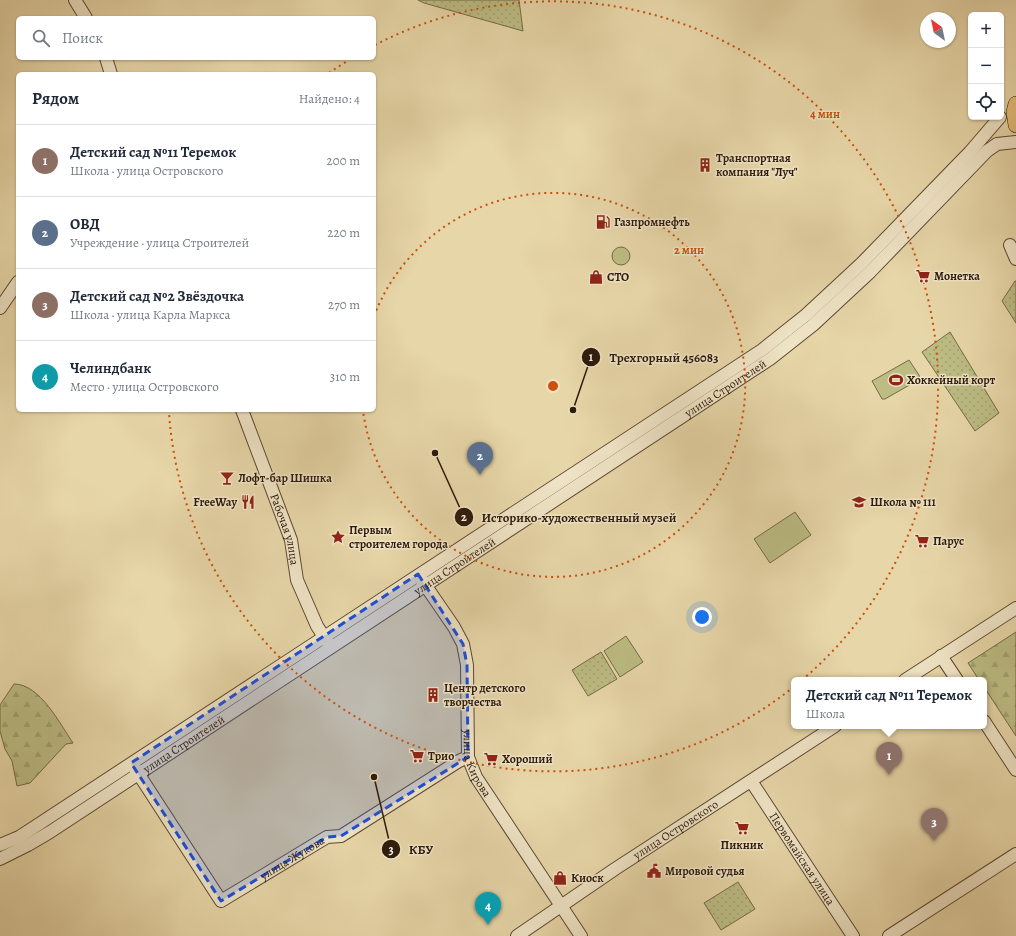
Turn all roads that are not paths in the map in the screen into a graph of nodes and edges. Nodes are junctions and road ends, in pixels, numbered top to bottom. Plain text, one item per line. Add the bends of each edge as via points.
1 (75, 0) edge
2 (85, 16) edge
3 (107, 60) edge
4 (110, 72) edge
5 (1016, 100) edge
6 (1016, 104) edge
7 (1004, 112) edge
8 (997, 120) edge
9 (1016, 125) edge
10 (1016, 142) edge
11 (1010, 245) dead end
12 (1016, 259) edge
13 (16, 285) edge
14 (0, 308) edge
15 (243, 412) edge
16 (418, 574) junction
17 (425, 585) junction
18 (1016, 608) edge
19 (324, 637) junction
20 (330, 647) junction
21 (941, 656) junction
22 (910, 677) edge
23 (955, 677) edge
24 (987, 726) edge
25 (830, 729) edge
26 (468, 757) junction
27 (131, 763) junction
28 (1016, 770) edge
29 (139, 773) junction
30 (752, 781) junction
31 (0, 845) edge
32 (1016, 854) edge
33 (0, 859) edge
34 (561, 907) junction
35 (517, 936) edge
36 (581, 936) edge
37 (853, 936) edge
38 (890, 936) edge

1 - 2 street
3 - 4 street
5 - 7 street, улица Строителей
6 - 9 main road
8 - 16 street, улица Строителей via 970,152 861,264 786,332 720,379
10 - 17 street, улица Строителей via 997,144 987,151 870,272 813,325 770,359
11 - 12 street
13 - 14 street
15 - 19 street, Рабочая улица via 291,540 297,580
16 - 17 street, улица Кирова
16 - 19 street, улица Строителей
17 - 20 street, улица Строителей
17 - 26 street, улица Кирова via 463,644 467,666
18 - 21 street
19 - 20 street, Рабочая улица
19 - 27 street, улица Строителей
20 - 29 street, улица Строителей
21 - 22 street
21 - 23 street
24 - 28 street
25 - 30 street, улица Островского
26 - 29 street, улица Жукова via 341,836 327,837 221,901
26 - 34 street, улица Кирова via 476,777
27 - 29 street
27 - 31 street, улица Строителей via 19,837
29 - 33 street, улица Строителей via 28,845
30 - 34 street, улица Островского
30 - 37 street, Первомайская улица
32 - 38 street
34 - 35 street, улица Островского
34 - 36 street, улица Кирова

